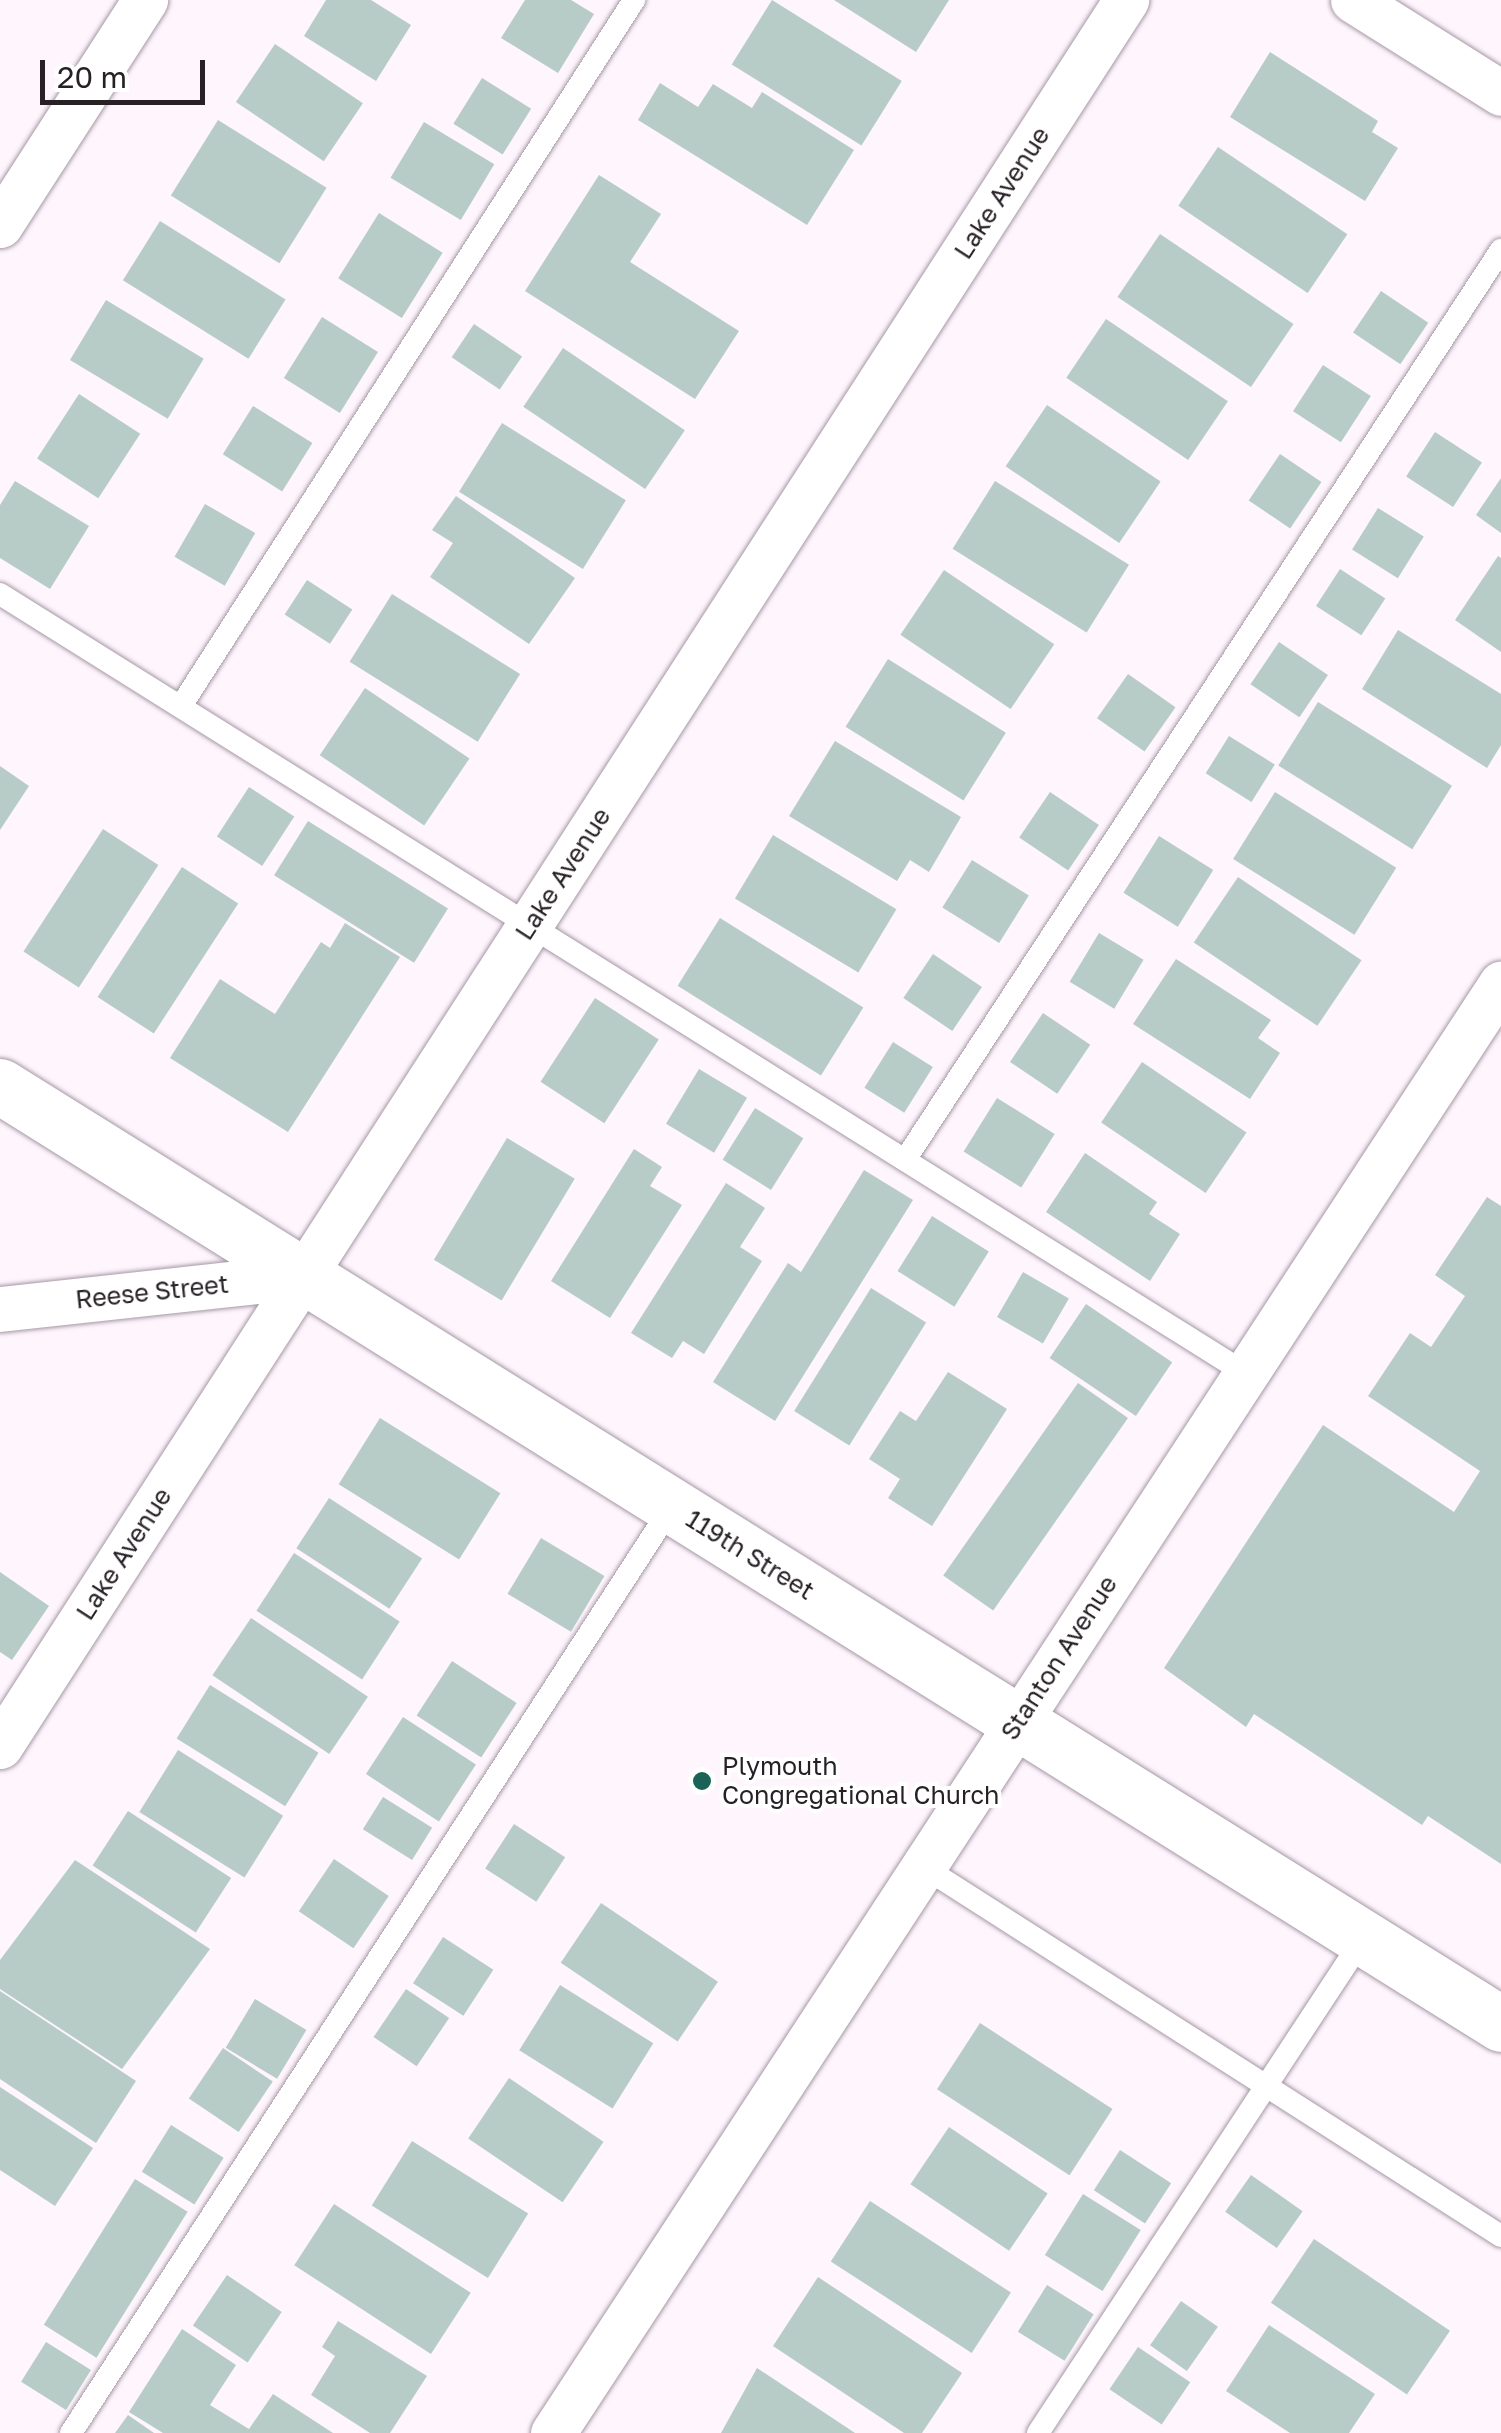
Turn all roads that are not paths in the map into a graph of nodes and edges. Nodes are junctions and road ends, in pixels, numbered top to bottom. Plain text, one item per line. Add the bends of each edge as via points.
1 (145, 0) edge
2 (634, 0) edge
3 (1126, 0) edge
4 (1353, 0) edge
5 (1501, 93) edge
6 (0, 224) edge
7 (1501, 250) edge
8 (0, 594) edge
9 (182, 706) junction
10 (533, 922) junction
11 (1501, 984) edge
12 (0, 1086) edge
13 (905, 1160) junction
14 (304, 1276) junction
15 (0, 1309) edge
16 (1245, 1373) junction
17 (672, 1506) junction
18 (1017, 1721) junction
19 (0, 1746) edge
20 (922, 1866) junction
21 (1364, 1938) junction
22 (1501, 2024) edge
23 (1264, 2089) junction
24 (1501, 2236) edge
25 (70, 2433) edge
26 (553, 2433) edge
27 (1038, 2433) edge

1 - 6 street
2 - 9 lane
3 - 10 street, Lake Avenue
4 - 5 street
7 - 13 lane
8 - 9 lane
9 - 10 lane
10 - 13 lane
10 - 14 street, Lake Avenue
11 - 16 street, Stanton Avenue
12 - 14 street, 119th Street
13 - 16 lane
14 - 15 street, Reese Street
14 - 17 street, 119th Street
14 - 19 street, Lake Avenue
16 - 18 street, Stanton Avenue
17 - 18 street, 119th Street
17 - 25 lane
18 - 20 street, Stanton Avenue
18 - 21 street, 119th Street
20 - 23 lane
20 - 26 street, Stanton Avenue
21 - 22 street, 119th Street
21 - 23 lane
23 - 24 lane
23 - 27 lane

